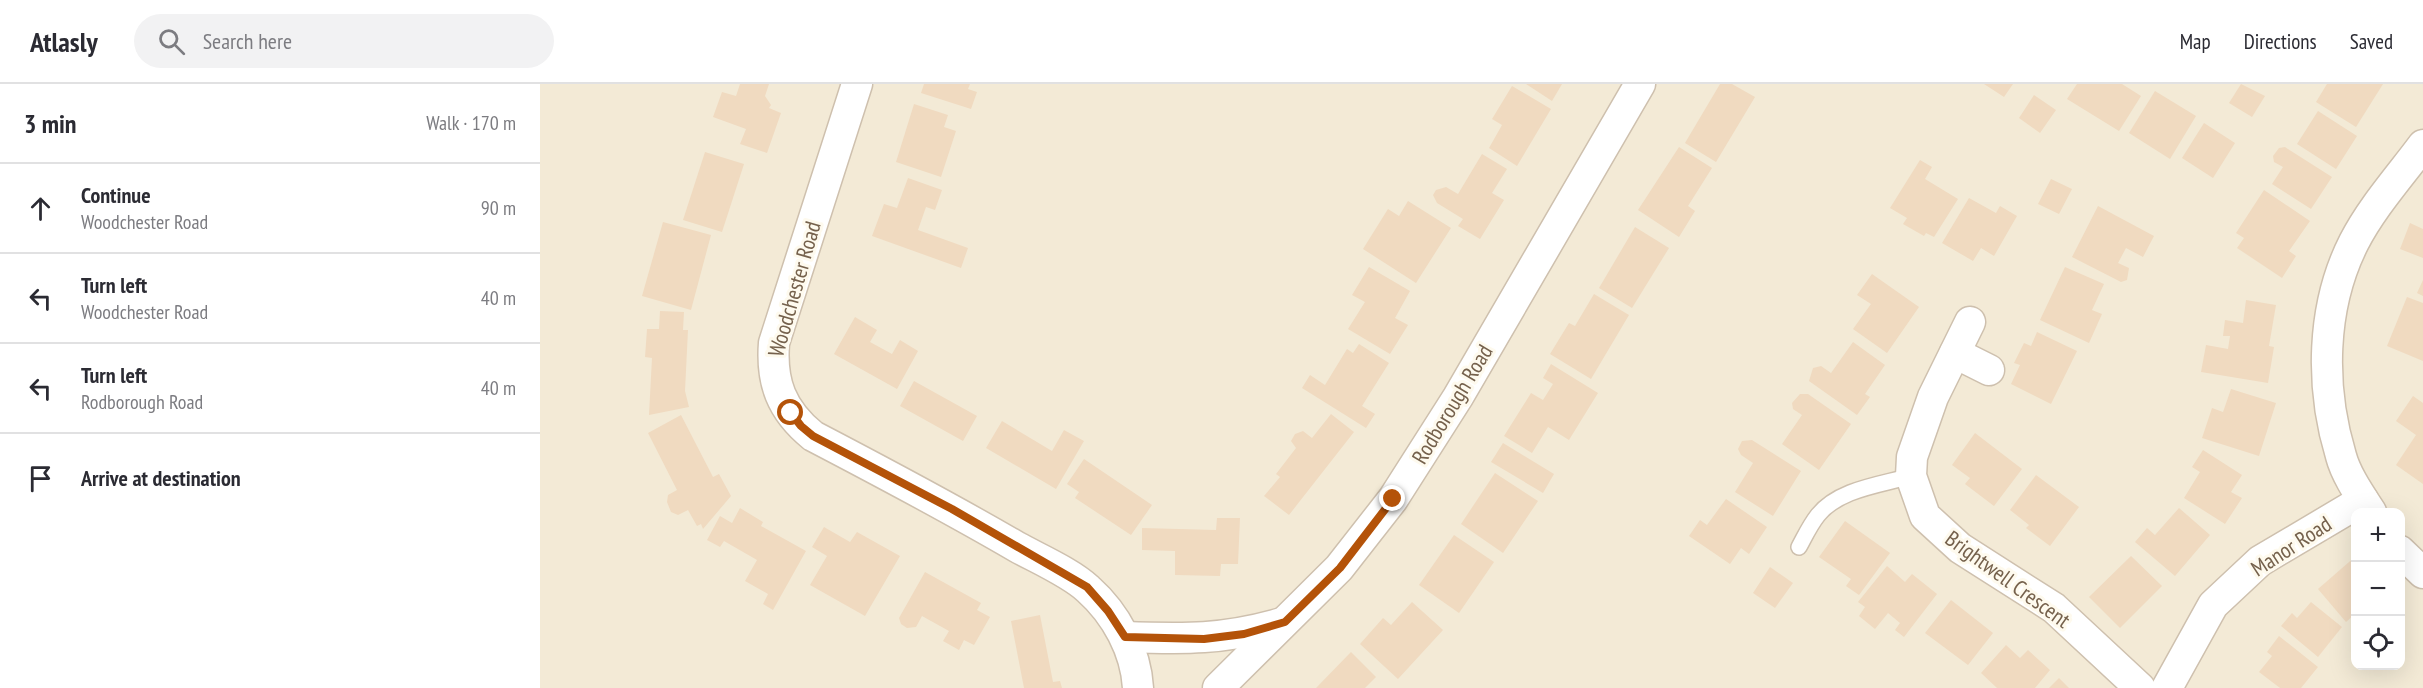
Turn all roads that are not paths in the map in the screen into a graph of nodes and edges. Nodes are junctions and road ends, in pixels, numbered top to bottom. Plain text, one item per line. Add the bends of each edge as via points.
1 (857, 84) edge
2 (1640, 84) edge
3 (2423, 144) edge
4 (1970, 322) dead end
5 (1955, 353) junction
6 (1989, 370) dead end
7 (1911, 476) junction
8 (2367, 506) edge
9 (1798, 547) dead end
10 (2405, 556) edge
11 (2423, 573) edge
12 (1285, 622) junction
13 (1125, 637) junction
14 (1138, 688) edge
15 (1218, 688) edge
16 (2140, 688) edge
17 (2167, 688) edge

1 - 13 street, Woodchester Road via 774,343 772,367 779,394 801,426 813,436 952,509 1087,587
2 - 12 street, Rodborough Road via 1458,397 1393,499 1340,568
3 - 8 street via 2354,242 2330,319 2326,369 2329,406 2341,458
4 - 5 street, Brightwell Crescent
5 - 6 street
5 - 7 street, Brightwell Crescent via 1933,397 1912,457
7 - 9 lane via 1856,490 1832,502 1819,514
7 - 16 street, Brightwell Crescent via 1925,516 1960,548 2054,608
8 - 17 street, Manor Road via 2260,561 2213,605
10 - 11 street
12 - 13 street via 1244,634 1204,639
12 - 15 street, Rodborough Road
13 - 14 street, Woodchester Road via 1137,671

